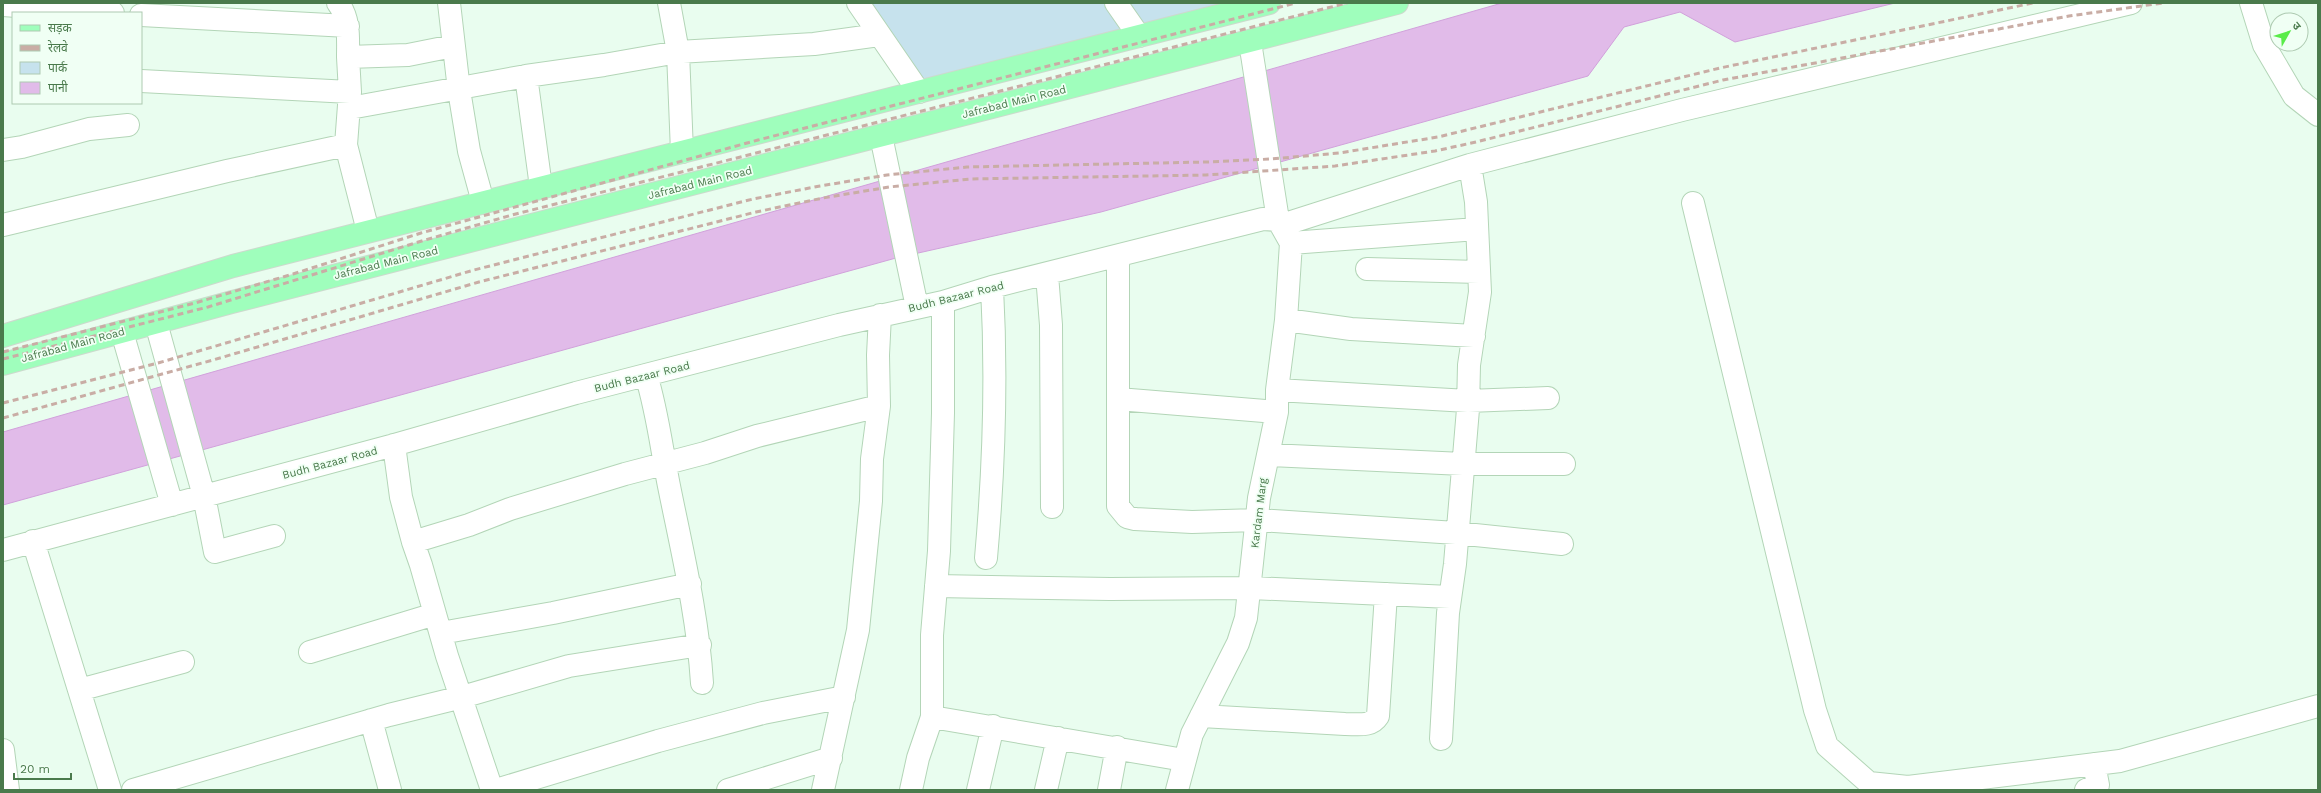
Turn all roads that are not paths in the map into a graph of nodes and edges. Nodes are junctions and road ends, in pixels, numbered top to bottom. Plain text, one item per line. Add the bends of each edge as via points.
1 (338, 3) edge
2 (449, 3) edge
3 (669, 3) edge
4 (858, 3) edge
5 (1116, 3) edge
6 (1268, 3) edge
7 (2131, 3) edge
8 (2251, 3) edge
9 (3, 5) edge
10 (1383, 5) edge
11 (99, 12) edge
12 (142, 15) edge
13 (348, 26) junction
14 (880, 35) junction
15 (1139, 36) junction
16 (1250, 42) junction
17 (454, 46) junction
18 (678, 52) junction
19 (348, 57) junction
20 (526, 76) junction
21 (142, 81) edge
22 (459, 90) junction
23 (919, 92) junction
24 (350, 100) junction
25 (2318, 115) edge
26 (128, 125) dead end
27 (881, 136) junction
28 (346, 145) junction
29 (3, 150) edge
30 (682, 152) junction
31 (1470, 165) junction
32 (541, 187) junction
33 (484, 202) junction
34 (1693, 203) dead end
35 (3, 225) edge
36 (1284, 229) junction
37 (1477, 229) junction
38 (368, 231) junction
39 (1118, 257) junction
40 (1367, 269) dead end
41 (1479, 272) junction
42 (1047, 275) junction
43 (992, 287) junction
44 (942, 302) junction
45 (917, 307) junction
46 (880, 315) junction
47 (1286, 320) junction
48 (156, 323) junction
49 (122, 332) junction
50 (3, 336) edge
51 (1474, 336) junction
52 (3, 364) edge
53 (646, 375) junction
54 (1277, 390) junction
55 (1548, 398) dead end
56 (1118, 399) junction
57 (1468, 401) junction
58 (878, 406) junction
59 (1277, 412) junction
60 (394, 445) junction
61 (1268, 455) junction
62 (664, 464) junction
63 (1463, 464) junction
64 (1564, 464) dead end
65 (204, 496) junction
66 (172, 505) junction
67 (1052, 507) dead end
68 (1257, 520) junction
69 (1456, 533) junction
70 (274, 536) dead end
71 (33, 541) junction
72 (413, 542) junction
73 (1562, 544) dead end
74 (3, 550) edge
75 (986, 558) dead end
76 (690, 584) junction
77 (936, 586) junction
78 (1251, 588) junction
79 (1386, 594) junction
80 (1450, 597) junction
81 (438, 624) junction
82 (700, 645) junction
83 (310, 652) dead end
84 (183, 662) dead end
85 (702, 683) dead end
86 (79, 690) junction
87 (462, 697) junction
88 (844, 697) junction
89 (2318, 706) edge
90 (1201, 716) junction
91 (932, 717) junction
92 (371, 720) junction
93 (993, 726) junction
94 (1058, 738) junction
95 (1441, 739) dead end
96 (1117, 747) junction
97 (3, 750) edge
98 (831, 758) junction
99 (1184, 760) junction
100 (2094, 764) junction
101 (8, 790) edge
102 (110, 790) edge
103 (133, 790) edge
104 (390, 790) edge
105 (492, 790) edge
106 (496, 790) edge
107 (728, 790) edge
108 (823, 790) edge
109 (911, 790) edge
110 (978, 790) edge
111 (1046, 790) edge
112 (1109, 790) edge
113 (1177, 790) edge
114 (2086, 790) edge

1 - 13 street
2 - 17 street
3 - 18 street
4 - 14 street
5 - 15 street
6 - 15 main road
7 - 31 street via 1689,108
8 - 25 street via 2264,45 2294,96
9 - 11 street
10 - 16 main road, Jafrabad Main Road
12 - 13 street
13 - 19 street
14 - 18 street via 814,44
14 - 23 street
15 - 23 main road
16 - 27 main road, Jafrabad Main Road
16 - 36 street, Kardam Marg
17 - 19 street via 408,55
17 - 22 street
18 - 20 street
18 - 30 street
19 - 24 street
20 - 22 street
20 - 32 street
21 - 24 street
22 - 24 street
22 - 33 street via 469,151
23 - 30 main road
24 - 28 street
26 - 29 street via 89,129
27 - 45 street
27 - 48 main road, Jafrabad Main Road
28 - 35 street
28 - 38 street
30 - 32 main road
31 - 36 street
31 - 37 street
32 - 33 main road
33 - 38 main road
34 - 100 street via 1813,702 1827,746 1869,783 1908,787
36 - 37 street
36 - 39 street, Budh Bazaar Road via 1263,219
36 - 47 street, Kardam Marg
37 - 41 street
38 - 50 main road via 233,266
39 - 42 street, Budh Bazaar Road
39 - 56 street
40 - 41 street
41 - 51 street via 1480,292
42 - 43 street, Budh Bazaar Road
42 - 67 street via 1051,325
43 - 44 street, Budh Bazaar Road
43 - 75 street via 996,356 992,480
44 - 45 street, Budh Bazaar Road
44 - 77 street via 943,413
45 - 46 street, Budh Bazaar Road
46 - 53 street, Budh Bazaar Road
46 - 58 street
47 - 51 street via 1351,329
47 - 54 street, Kardam Marg
48 - 49 main road, Jafrabad Main Road
48 - 65 street
49 - 52 main road, Jafrabad Main Road
49 - 66 street
51 - 57 street via 1469,365
53 - 60 street, Budh Bazaar Road
53 - 62 street via 654,399
54 - 57 street
54 - 59 street, Kardam Marg
55 - 57 street
56 - 59 street
56 - 68 street via 1118,506 1127,517 1192,522
57 - 63 street
58 - 62 street via 757,436
58 - 88 street via 858,630
59 - 61 street, Kardam Marg
60 - 65 street, Budh Bazaar Road
60 - 72 street via 401,497
61 - 63 street
61 - 68 street, Kardam Marg
62 - 72 street via 510,509
62 - 76 street
63 - 64 street
63 - 69 street
65 - 66 street, Budh Bazaar Road
65 - 70 street via 215,552
66 - 71 street, Budh Bazaar Road
68 - 69 street
68 - 78 street, Kardam Marg
69 - 73 street
69 - 80 street
71 - 74 street, Budh Bazaar Road
71 - 86 street
72 - 81 street
76 - 81 street via 553,613
76 - 82 street
77 - 78 street
77 - 91 street via 932,635
78 - 79 street
78 - 90 street, Kardam Marg via 1246,618 1238,643
79 - 80 street
79 - 90 street via 1378,716 1374,722 1345,724
80 - 95 street
81 - 83 street
81 - 87 street
82 - 85 street
82 - 87 street via 569,666
84 - 86 street
86 - 102 street
87 - 92 street
87 - 105 street
88 - 98 street
88 - 106 street via 763,713 658,741
89 - 100 street via 2120,761
90 - 99 street, Kardam Marg
91 - 93 street
91 - 109 street via 918,758
92 - 103 street
92 - 104 street
93 - 94 street
93 - 110 street
94 - 96 street
94 - 111 street
96 - 99 street
96 - 112 street
97 - 101 street
98 - 107 street
98 - 108 street
99 - 113 street, Kardam Marg
100 - 114 street via 2098,785

